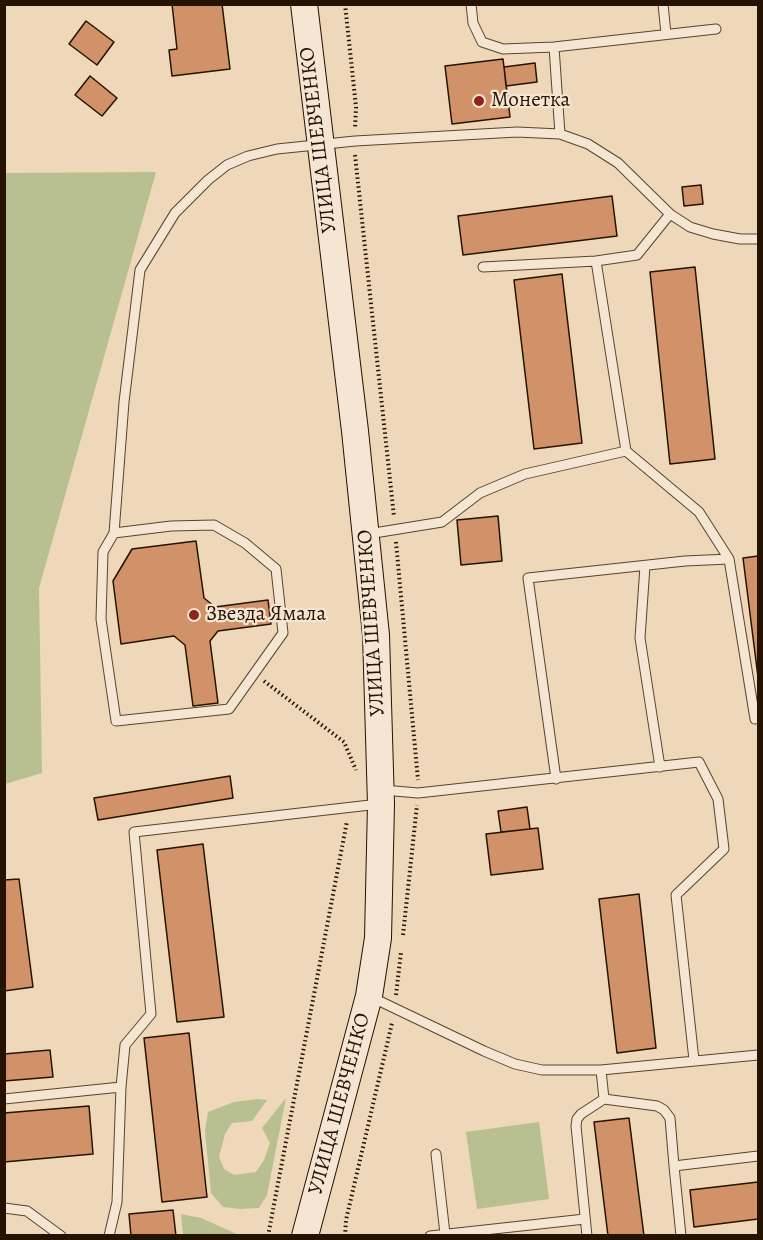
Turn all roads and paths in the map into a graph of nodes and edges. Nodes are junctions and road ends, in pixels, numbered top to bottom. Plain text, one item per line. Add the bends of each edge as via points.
1 (304, 4) edge
2 (471, 4) edge
3 (663, 4) edge
4 (716, 29) dead end
5 (666, 34) junction
6 (554, 47) junction
7 (560, 134) junction
8 (319, 145) junction
9 (670, 214) junction
10 (759, 239) edge
11 (596, 261) junction
12 (483, 267) dead end
13 (626, 451) junction
14 (114, 533) junction
15 (366, 534) junction
16 (729, 559) junction
17 (645, 566) junction
18 (254, 674) junction
19 (755, 719) dead end
20 (660, 766) junction
21 (358, 774) dead end
22 (556, 779) junction
23 (381, 797) junction
24 (349, 807) junction
25 (369, 996) junction
26 (759, 1055) edge
27 (694, 1060) junction
28 (601, 1070) junction
29 (121, 1087) junction
30 (4, 1099) edge
31 (604, 1099) junction
32 (436, 1154) dead end
33 (759, 1156) edge
34 (674, 1166) junction
35 (4, 1208) edge
36 (585, 1219) junction
37 (445, 1234) edge
38 (459, 1234) edge
39 (308, 1235) edge
40 (61, 1236) edge
41 (110, 1236) edge
42 (268, 1236) edge
43 (430, 1236) edge
44 (587, 1236) edge
45 (681, 1236) edge

1 - 8 street, УЛИЦА ШЕВЧЕНКО
2 - 6 lane via 473,23 482,42 502,50
3 - 5 lane
4 - 5 lane
5 - 6 lane
6 - 7 lane
7 - 8 lane via 517,132
7 - 9 lane via 588,144 618,164
8 - 14 lane via 278,149 227,165 175,213 140,270
8 - 15 street, УЛИЦА ШЕВЧЕНКО
9 - 10 lane via 690,227 713,234
9 - 11 lane via 637,255
11 - 12 lane
11 - 13 lane
13 - 15 lane via 525,474 480,493 442,522
13 - 16 lane via 699,512
14 - 18 lane via 214,525 245,543 276,569 283,633
14 - 18 lane via 103,552 101,619 116,721 229,709
15 - 23 street, УЛИЦА ШЕВЧЕНКО via 376,635
16 - 17 lane
16 - 19 lane
17 - 20 lane via 640,638
17 - 22 lane via 528,578
18 - 21 path via 344,742
20 - 22 lane
20 - 27 lane via 699,762 718,799 723,839 724,849 676,895
22 - 23 lane
23 - 24 lane
23 - 25 street, УЛИЦА ШЕВЧЕНКО via 378,938
24 - 29 lane via 134,832 151,1014 125,1045
24 - 42 path
25 - 28 lane via 515,1064 542,1070
25 - 39 street, УЛИЦА ШЕВЧЕНКО
26 - 27 lane
27 - 28 lane
28 - 31 lane
29 - 30 lane
29 - 41 lane via 117,1202
31 - 34 lane via 664,1110 670,1118
31 - 36 lane via 577,1119
32 - 37 lane
33 - 34 lane
34 - 45 lane
35 - 40 lane via 27,1211
36 - 38 lane
36 - 44 lane
37 - 38 lane
37 - 43 lane

